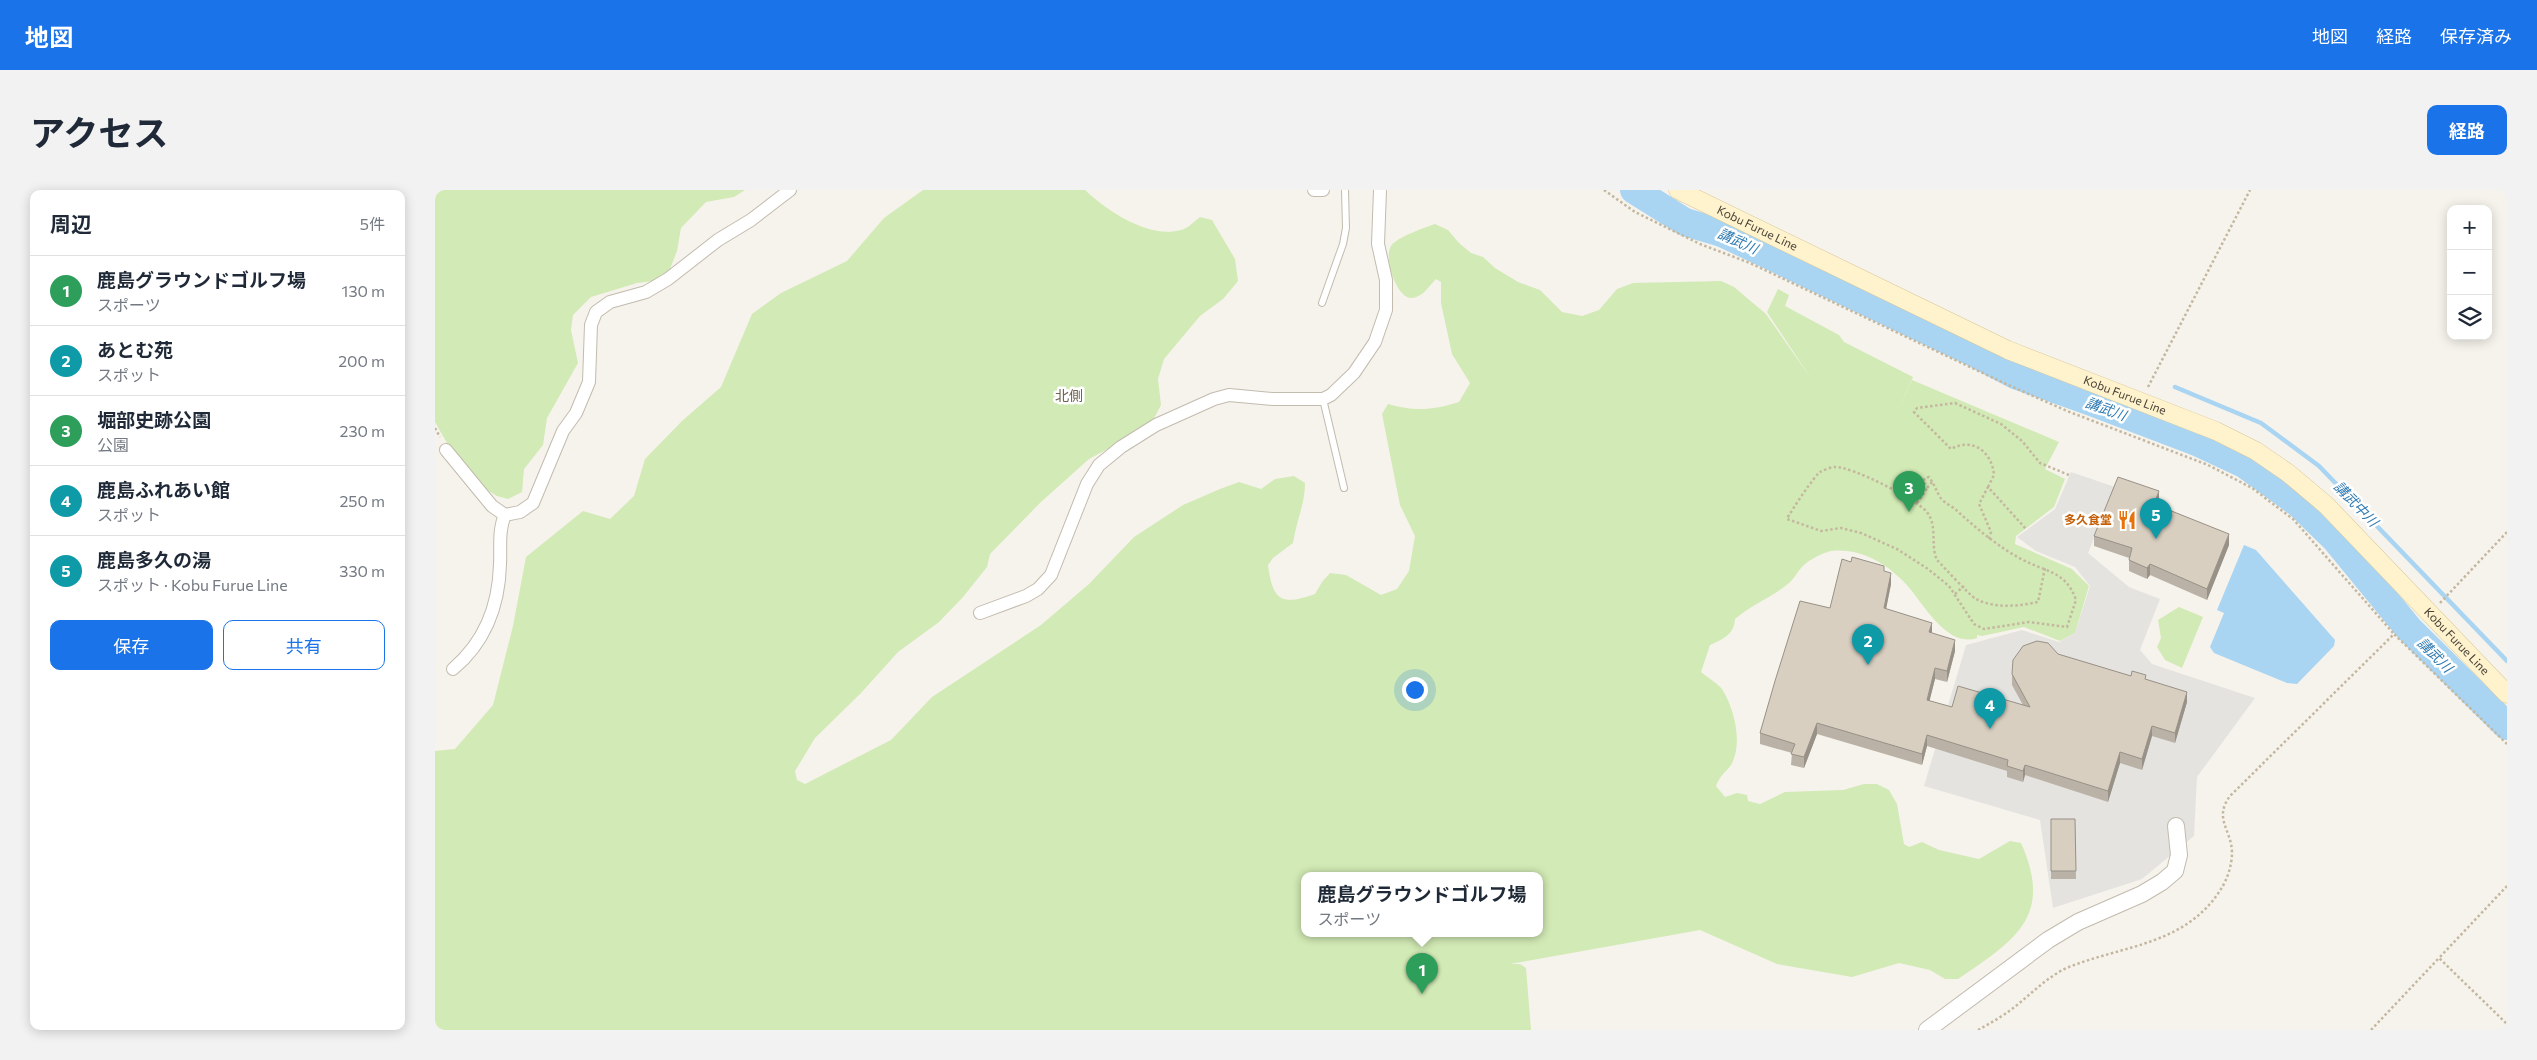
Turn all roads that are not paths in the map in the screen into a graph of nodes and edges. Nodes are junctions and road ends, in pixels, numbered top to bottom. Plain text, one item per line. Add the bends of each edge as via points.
1 (789, 190) edge
2 (1314, 190) edge
3 (1323, 190) edge
4 (1345, 190) edge
5 (1380, 190) edge
6 (1678, 190) edge
7 (1321, 303) dead end
8 (1323, 400) junction
9 (447, 450) dead end
10 (1344, 488) dead end
11 (505, 515) junction
12 (980, 613) dead end
13 (453, 669) dead end
14 (2507, 694) edge
15 (2176, 826) dead end
16 (1927, 1030) edge

1 - 11 street via 668,279 646,292 610,302 596,312 591,325 589,382 583,400 563,431 533,503 520,512
2 - 3 street
4 - 7 lane via 1343,244
5 - 8 street via 1378,244 1386,280 1386,310 1367,356 1339,388
6 - 14 main road, Kobu Furue Line via 2008,350 2216,431 2256,451 2326,505
8 - 10 lane
8 - 12 street via 1229,395 1156,425 1099,465 1087,484 1051,575 1038,589
9 - 11 street via 492,506
11 - 13 street via 501,524 499,576 490,615 477,647
15 - 16 street via 2179,855 2175,871 2162,882 2047,940

